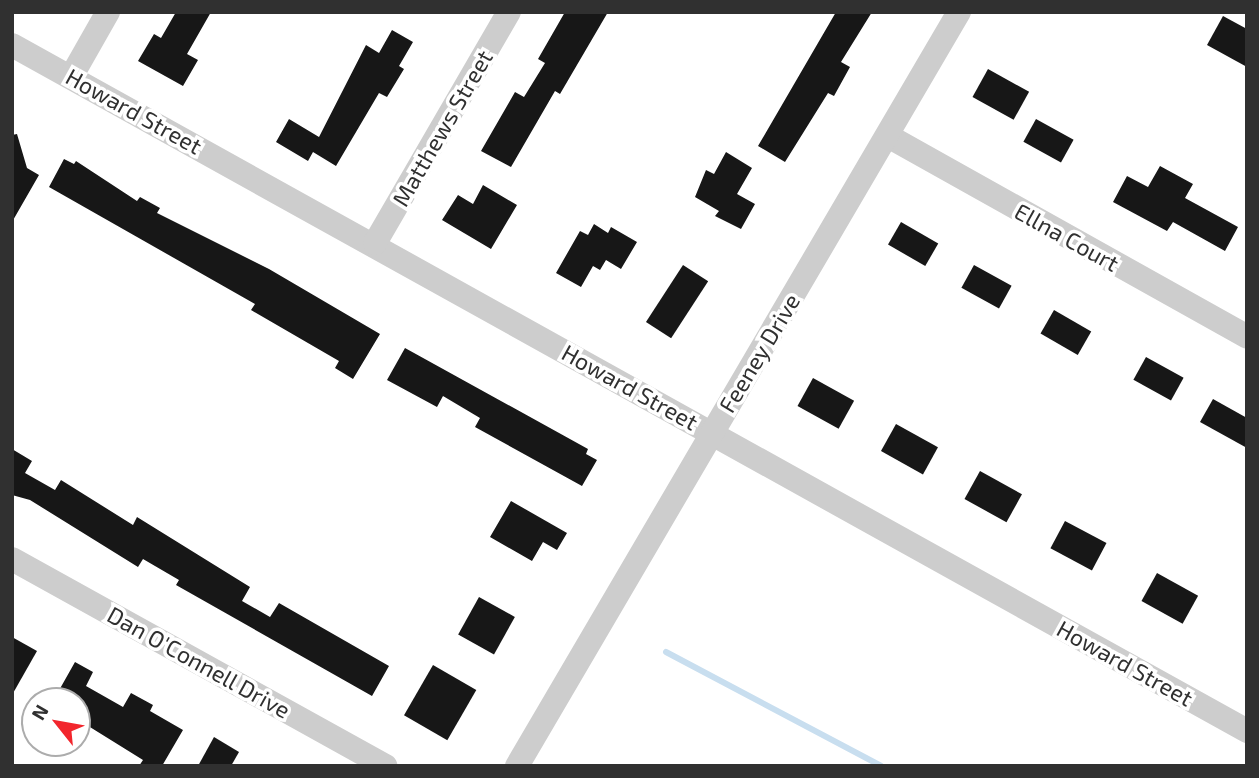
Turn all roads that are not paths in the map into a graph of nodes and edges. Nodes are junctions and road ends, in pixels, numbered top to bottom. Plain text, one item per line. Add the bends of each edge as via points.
1 (108, 12) edge
2 (509, 12) edge
3 (959, 12) edge
4 (12, 45) edge
5 (71, 77) junction
6 (888, 136) junction
7 (374, 243) junction
8 (1247, 337) edge
9 (711, 433) junction
10 (12, 559) edge
11 (1247, 731) edge
12 (386, 766) edge
13 (517, 766) edge

1 - 5 street
2 - 7 street, Matthews Street
3 - 6 street, Feeney Drive
4 - 5 street, Howard Street
5 - 7 street, Howard Street
6 - 8 street, Ellna Court
6 - 9 street, Feeney Drive
7 - 9 street, Howard Street
9 - 11 street, Howard Street
9 - 13 street, Feeney Drive
10 - 12 street, Dan O'Connell Drive

